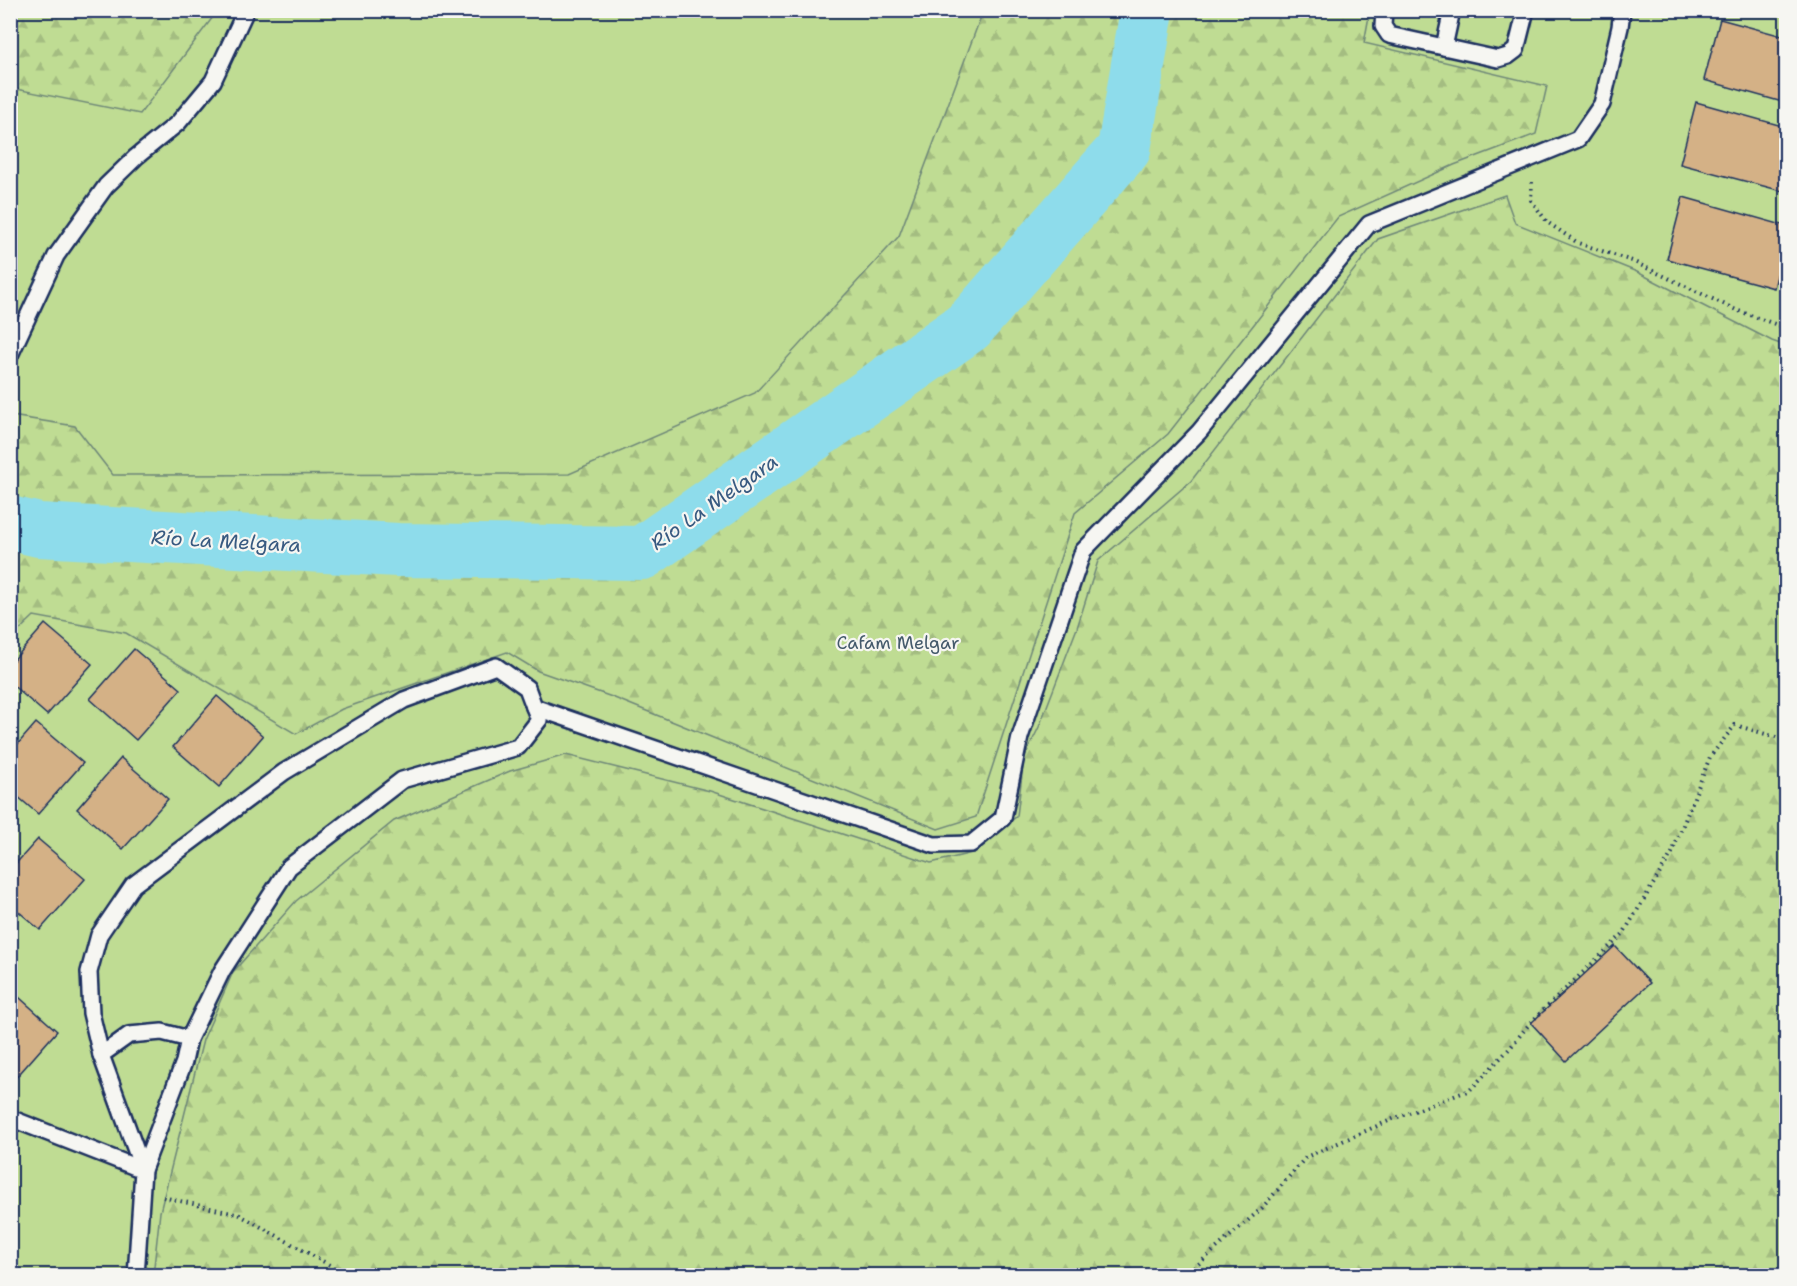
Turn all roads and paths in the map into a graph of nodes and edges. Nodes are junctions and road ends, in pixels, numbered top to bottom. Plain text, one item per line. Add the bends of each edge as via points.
1 (246, 10) edge
2 (1384, 10) edge
3 (1452, 10) edge
4 (1526, 10) edge
5 (1622, 10) edge
6 (1444, 47) junction
7 (1534, 157) junction
8 (1786, 328) edge
9 (10, 355) edge
10 (534, 707) junction
11 (1786, 740) edge
12 (189, 1039) junction
13 (101, 1055) junction
14 (10, 1118) edge
15 (143, 1170) junction
16 (141, 1191) junction
17 (136, 1275) edge
18 (349, 1275) edge
19 (1185, 1275) edge

1 - 9 lane via 213,81 178,123 106,186 56,256
2 - 6 lane via 1383,26 1389,34
3 - 6 lane
4 - 6 lane via 1515,50 1508,56 1498,59
5 - 7 lane via 1602,104 1578,139
7 - 8 path via 1531,200 1547,222 1578,243 1632,261
7 - 10 lane via 1369,224 1199,432 1083,551 1020,737 1003,818 971,844 934,845
10 - 12 lane via 539,720 519,747 402,780 289,867 222,971
10 - 13 lane via 527,688 496,666 404,700 284,772 133,885 99,935 89,972 91,1013
11 - 19 path via 1735,725 1710,757 1672,853 1623,933 1530,1023 1470,1090 1306,1157 1262,1208
12 - 13 lane via 162,1032 129,1035
12 - 15 lane
13 - 15 lane
14 - 15 lane
15 - 16 lane
16 - 17 lane
16 - 18 path via 240,1215

